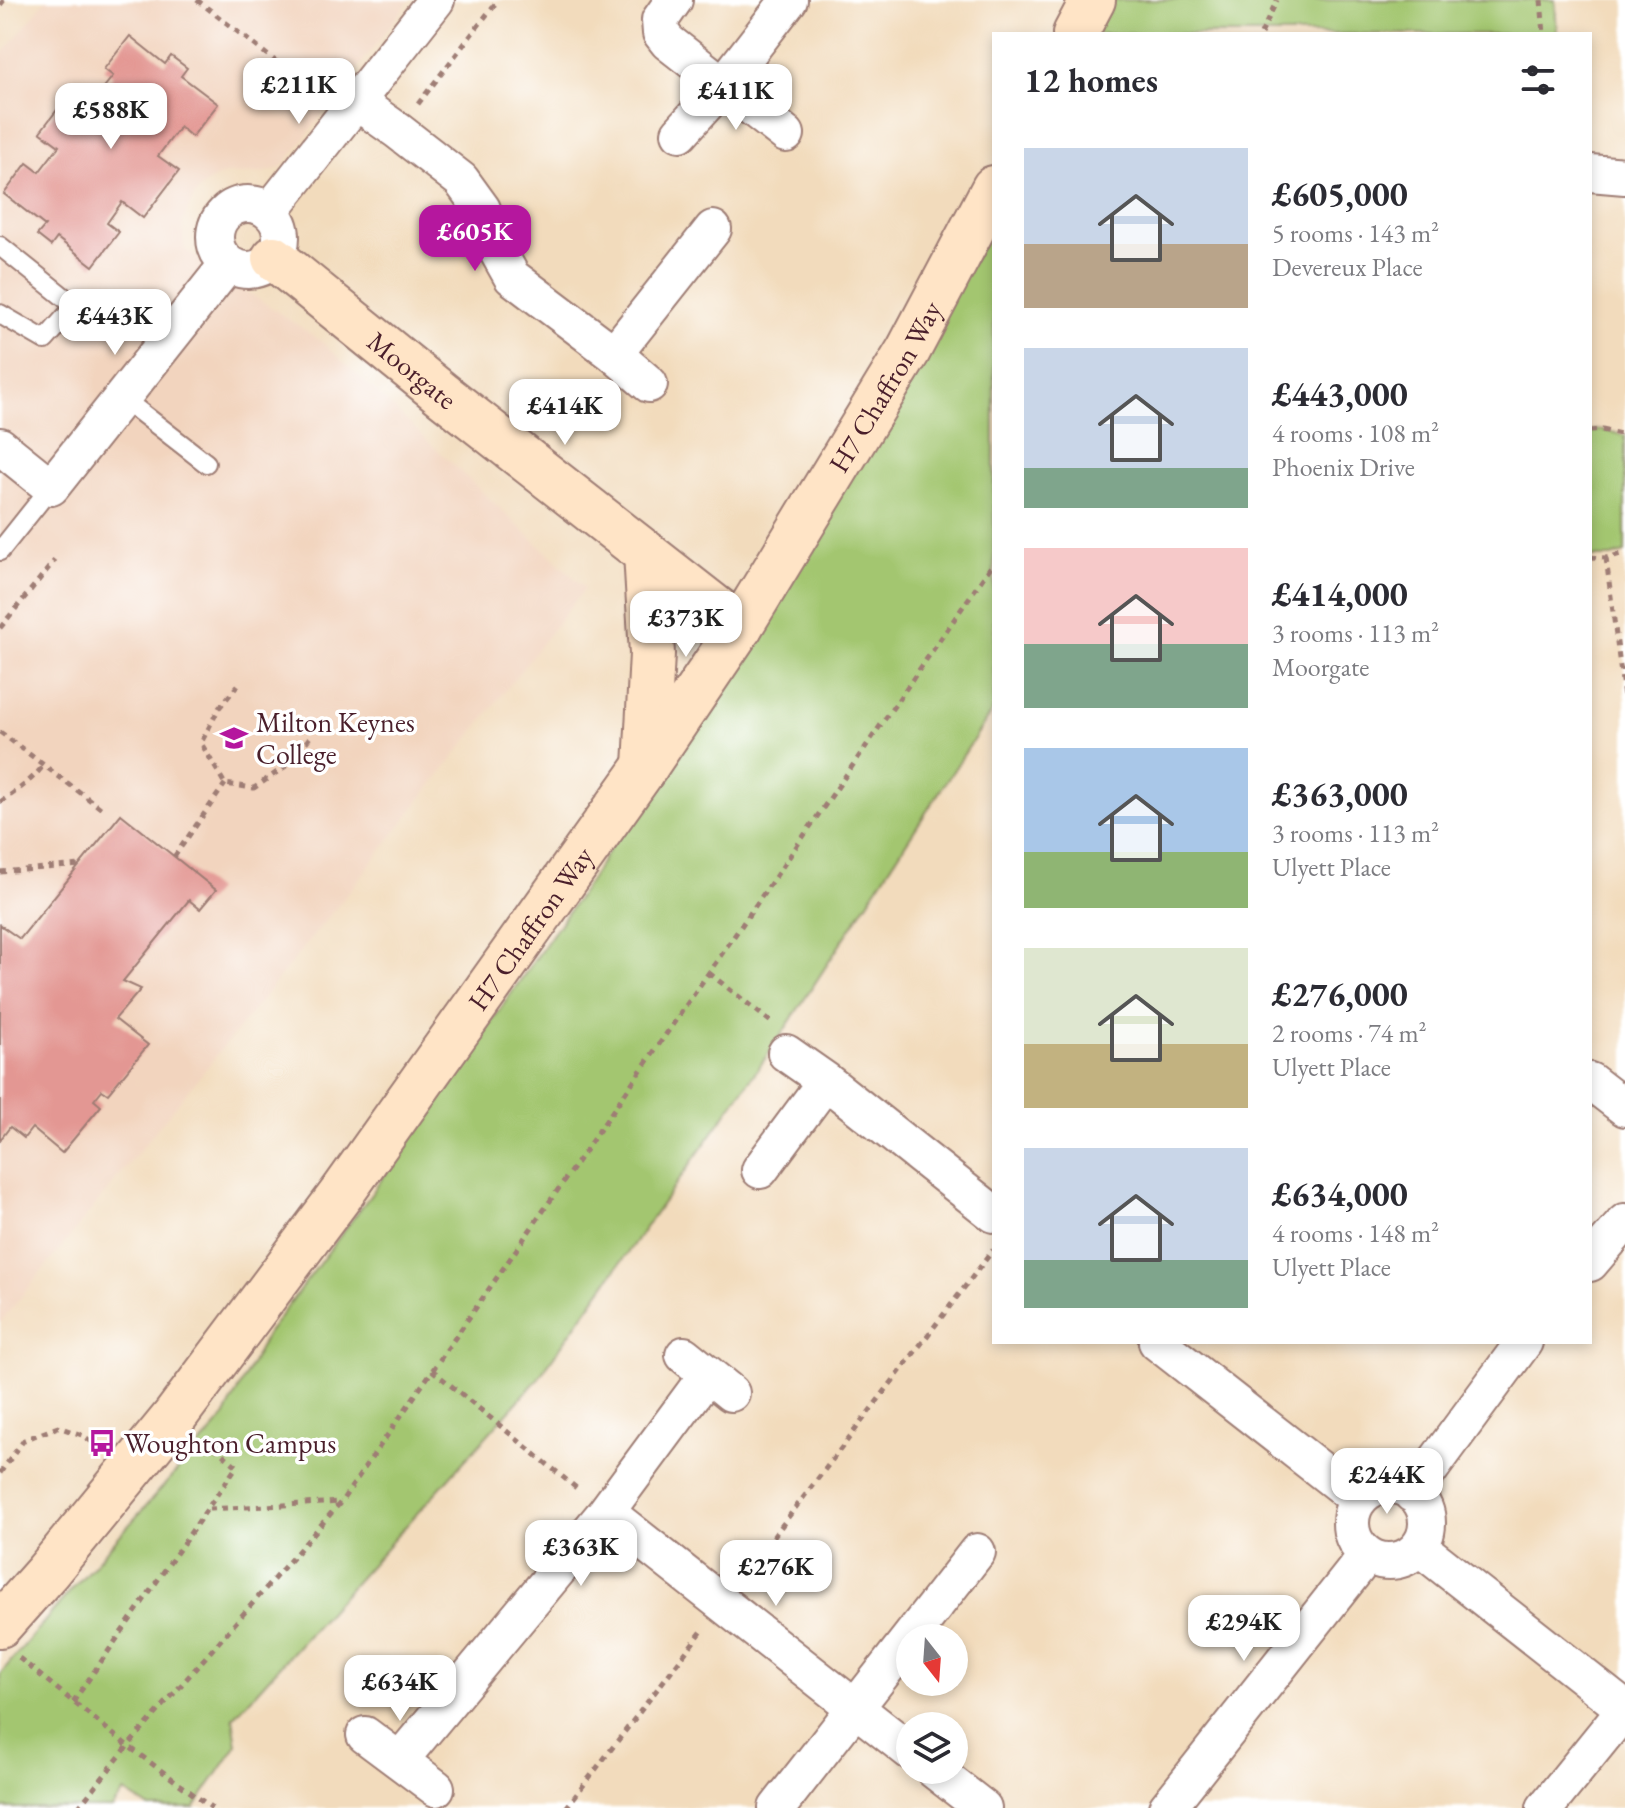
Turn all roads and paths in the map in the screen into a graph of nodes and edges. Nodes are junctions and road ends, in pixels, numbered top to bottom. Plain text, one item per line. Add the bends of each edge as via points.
1 (4, 0) edge
2 (197, 0) edge
3 (436, 0) edge
4 (498, 0) edge
5 (674, 0) edge
6 (789, 0) edge
7 (1093, 0) edge
8 (1277, 0) edge
9 (1541, 0) edge
10 (0, 5) edge
11 (1076, 32) edge
12 (1262, 32) edge
13 (1544, 32) edge
14 (724, 84) junction
15 (351, 109) junction
16 (398, 131) junction
17 (680, 133) dead end
18 (786, 134) dead end
19 (1592, 173) edge
20 (1625, 176) edge
21 (992, 192) edge
22 (270, 211) junction
23 (713, 229) dead end
24 (0, 246) edge
25 (274, 258) junction
26 (228, 264) junction
27 (0, 314) edge
28 (614, 354) junction
29 (649, 384) dead end
30 (121, 397) junction
31 (1592, 431) edge
32 (1625, 435) edge
33 (0, 446) edge
34 (206, 463) dead end
35 (51, 487) junction
36 (0, 551) edge
37 (646, 553) junction
38 (1625, 553) edge
39 (1592, 557) edge
40 (1606, 558) junction
41 (55, 560) dead end
42 (992, 565) edge
43 (740, 627) junction
44 (0, 628) edge
45 (238, 685) dead end
46 (1625, 705) edge
47 (0, 732) edge
48 (310, 737) dead end
49 (44, 765) junction
50 (646, 766) junction
51 (225, 784) junction
52 (0, 802) edge
53 (102, 809) dead end
54 (174, 857) dead end
55 (80, 865) dead end
56 (0, 872) edge
57 (786, 1053) dead end
58 (826, 1081) junction
59 (1592, 1083) edge
60 (1625, 1108) edge
61 (760, 1170) dead end
62 (992, 1212) edge
63 (1625, 1222) edge
64 (992, 1251) edge
65 (1592, 1261) edge
66 (1160, 1344) edge
67 (1523, 1344) edge
68 (432, 1370) junction
69 (708, 1374) dead end
70 (175, 1416) junction
71 (131, 1469) junction
72 (0, 1473) edge
73 (1412, 1494) junction
74 (1359, 1500) junction
75 (341, 1502) junction
76 (208, 1509) junction
77 (606, 1512) junction
78 (1419, 1547) junction
79 (977, 1552) dead end
80 (1367, 1555) junction
81 (722, 1604) junction
82 (6, 1638) edge
83 (73, 1702) junction
84 (854, 1708) junction
85 (1625, 1709) edge
86 (365, 1735) dead end
87 (896, 1740) edge
88 (128, 1746) junction
89 (400, 1760) junction
90 (952, 1784) edge
91 (436, 1788) dead end
92 (78, 1808) edge
93 (212, 1808) edge
94 (566, 1808) edge
95 (777, 1808) edge
96 (983, 1808) edge
97 (1167, 1808) edge
98 (1545, 1808) edge

1 - 10 path
2 - 15 path
3 - 15 street
4 - 16 path
5 - 14 street via 660,20 661,33
6 - 14 street
7 - 11 street
8 - 12 path
9 - 13 path
14 - 17 street
14 - 18 street
15 - 16 street
15 - 22 street
16 - 28 street via 461,180 482,209 512,277
19 - 20 street
21 - 43 street, H7 Chaffron Way via 908,351
22 - 25 street via 280,226 281,243
22 - 26 street via 254,204 236,205 221,216 214,232 216,250
23 - 28 street
24 - 27 lane via 75,306 45,340
25 - 26 street via 260,269 244,271
25 - 37 street, Moorgate
26 - 30 street
28 - 29 street
30 - 34 lane
30 - 35 street
31 - 32 path
33 - 35 street
35 - 36 lane
37 - 43 street, Moorgate
37 - 50 street via 652,654
38 - 40 path
39 - 40 path
40 - 46 path
41 - 44 path
42 - 68 path
43 - 50 street, H7 Chaffron Way
45 - 51 path via 201,743
47 - 49 path
48 - 51 path via 289,764 254,788
49 - 52 path
49 - 53 path
50 - 70 street, H7 Chaffron Way via 351,1180
51 - 54 path
55 - 56 path
57 - 58 street
58 - 61 street
58 - 62 street
59 - 60 street
63 - 65 street
64 - 81 path
66 - 74 street
67 - 73 street
68 - 75 path
68 - 77 path
69 - 77 street
70 - 71 street, H7 Chaffron Way
70 - 76 path via 237,1466
71 - 72 path via 82,1435 58,1427 24,1440
71 - 82 street, H7 Chaffron Way via 47,1572
73 - 74 street via 1384,1486
73 - 78 street via 1423,1506 1427,1522
74 - 80 street via 1351,1530
75 - 76 path
75 - 88 path
76 - 83 path
77 - 81 street
77 - 89 street
78 - 80 street via 1395,1561
78 - 85 street
79 - 84 street
80 - 97 street
81 - 84 street
81 - 94 path
82 - 83 path
83 - 88 path
84 - 87 street
84 - 95 street
85 - 98 street
86 - 89 street
88 - 92 path
88 - 93 path
89 - 91 street
90 - 96 street

